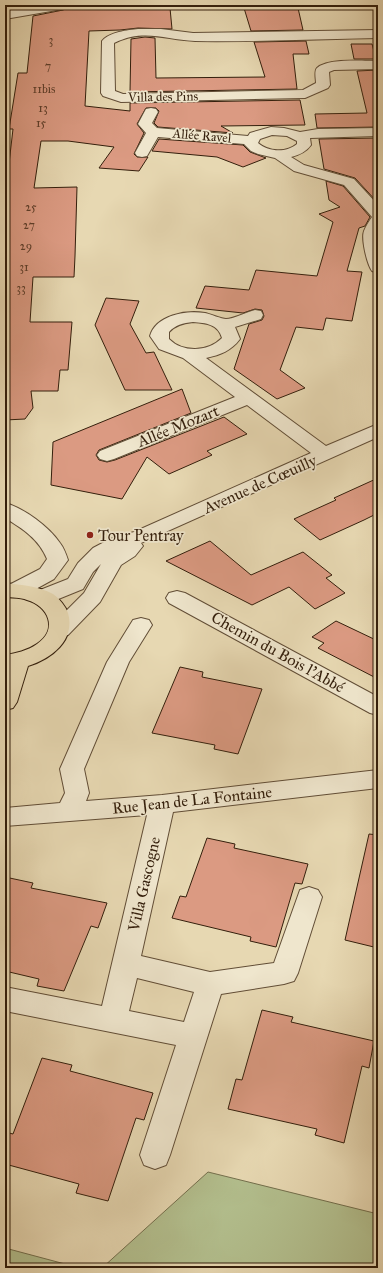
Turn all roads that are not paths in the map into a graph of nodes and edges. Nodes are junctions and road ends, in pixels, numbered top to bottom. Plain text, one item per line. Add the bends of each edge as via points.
1 (8, 5) edge
2 (63, 5) edge
3 (5, 15) edge
4 (378, 34) edge
5 (378, 65) edge
6 (151, 112) dead end
7 (153, 132) junction
8 (378, 132) edge
9 (299, 136) junction
10 (251, 140) junction
11 (142, 153) dead end
12 (280, 154) junction
13 (378, 214) edge
14 (378, 219) edge
15 (378, 268) edge
16 (255, 315) dead end
17 (224, 325) junction
18 (189, 354) junction
19 (248, 398) junction
20 (378, 430) edge
21 (326, 454) junction
22 (107, 455) dead end
23 (5, 509) edge
24 (141, 536) junction
25 (11, 590) edge
26 (43, 597) junction
27 (177, 598) dead end
28 (141, 625) dead end
29 (60, 630) junction
30 (11, 663) edge
31 (5, 702) edge
32 (378, 707) edge
33 (378, 779) edge
34 (162, 804) junction
35 (69, 812) junction
36 (5, 817) edge
37 (309, 897) dead end
38 (126, 964) junction
39 (210, 984) junction
40 (5, 999) edge
41 (114, 1021) junction
42 (193, 1036) junction
43 (154, 1154) dead end

1 - 3 street
2 - 3 street
4 - 5 street, Villa des Pins via 193,37 170,33 128,33 108,41 108,93 121,98 305,94 323,85 322,70 332,66
6 - 7 street, Allée Ravel via 145,124
7 - 10 street, Allée Ravel
7 - 11 street, Allée Ravel
8 - 9 street, Allée Ravel via 318,133
9 - 10 street, Allée Ravel via 272,131 255,136
9 - 12 street, Allée Ravel via 304,140 304,145 300,149
10 - 12 street, Allée Ravel via 251,144 263,152
12 - 13 street via 299,168 349,182
14 - 15 street via 371,232
16 - 17 street
17 - 18 street, Allée Mozart via 230,332 231,339 226,346 203,354
17 - 18 street, Allée Mozart via 214,320 188,318 175,320 165,326 160,332 160,340 176,352
18 - 19 street, Allée Mozart
19 - 21 street, Allée Mozart
19 - 22 street, Allée Mozart
20 - 21 street, Avenue de Cœuilly
21 - 24 street, Avenue de Cœuilly
23 - 25 street via 36,529 52,546 58,560 47,574
24 - 26 street, Avenue de Cœuilly via 100,553 85,568 76,584
24 - 29 street, Avenue de Cœuilly via 128,551 113,561 92,597
25 - 26 main road via 31,592
26 - 29 main road via 54,606 60,618
27 - 32 street, Chemin du Bois l'Abbé
28 - 35 street via 118,662 72,769 77,793
29 - 30 main road via 55,641 46,650 33,657
30 - 31 main road
33 - 34 street, Rue Jean de La Fontaine
34 - 35 street, Rue Jean de La Fontaine
34 - 38 street, Villa Gascogne
35 - 36 street, Rue Jean de La Fontaine
37 - 39 street via 284,973
38 - 39 street
38 - 41 street, Villa Gascogne
39 - 42 street
40 - 41 street
41 - 42 street
42 - 43 street

